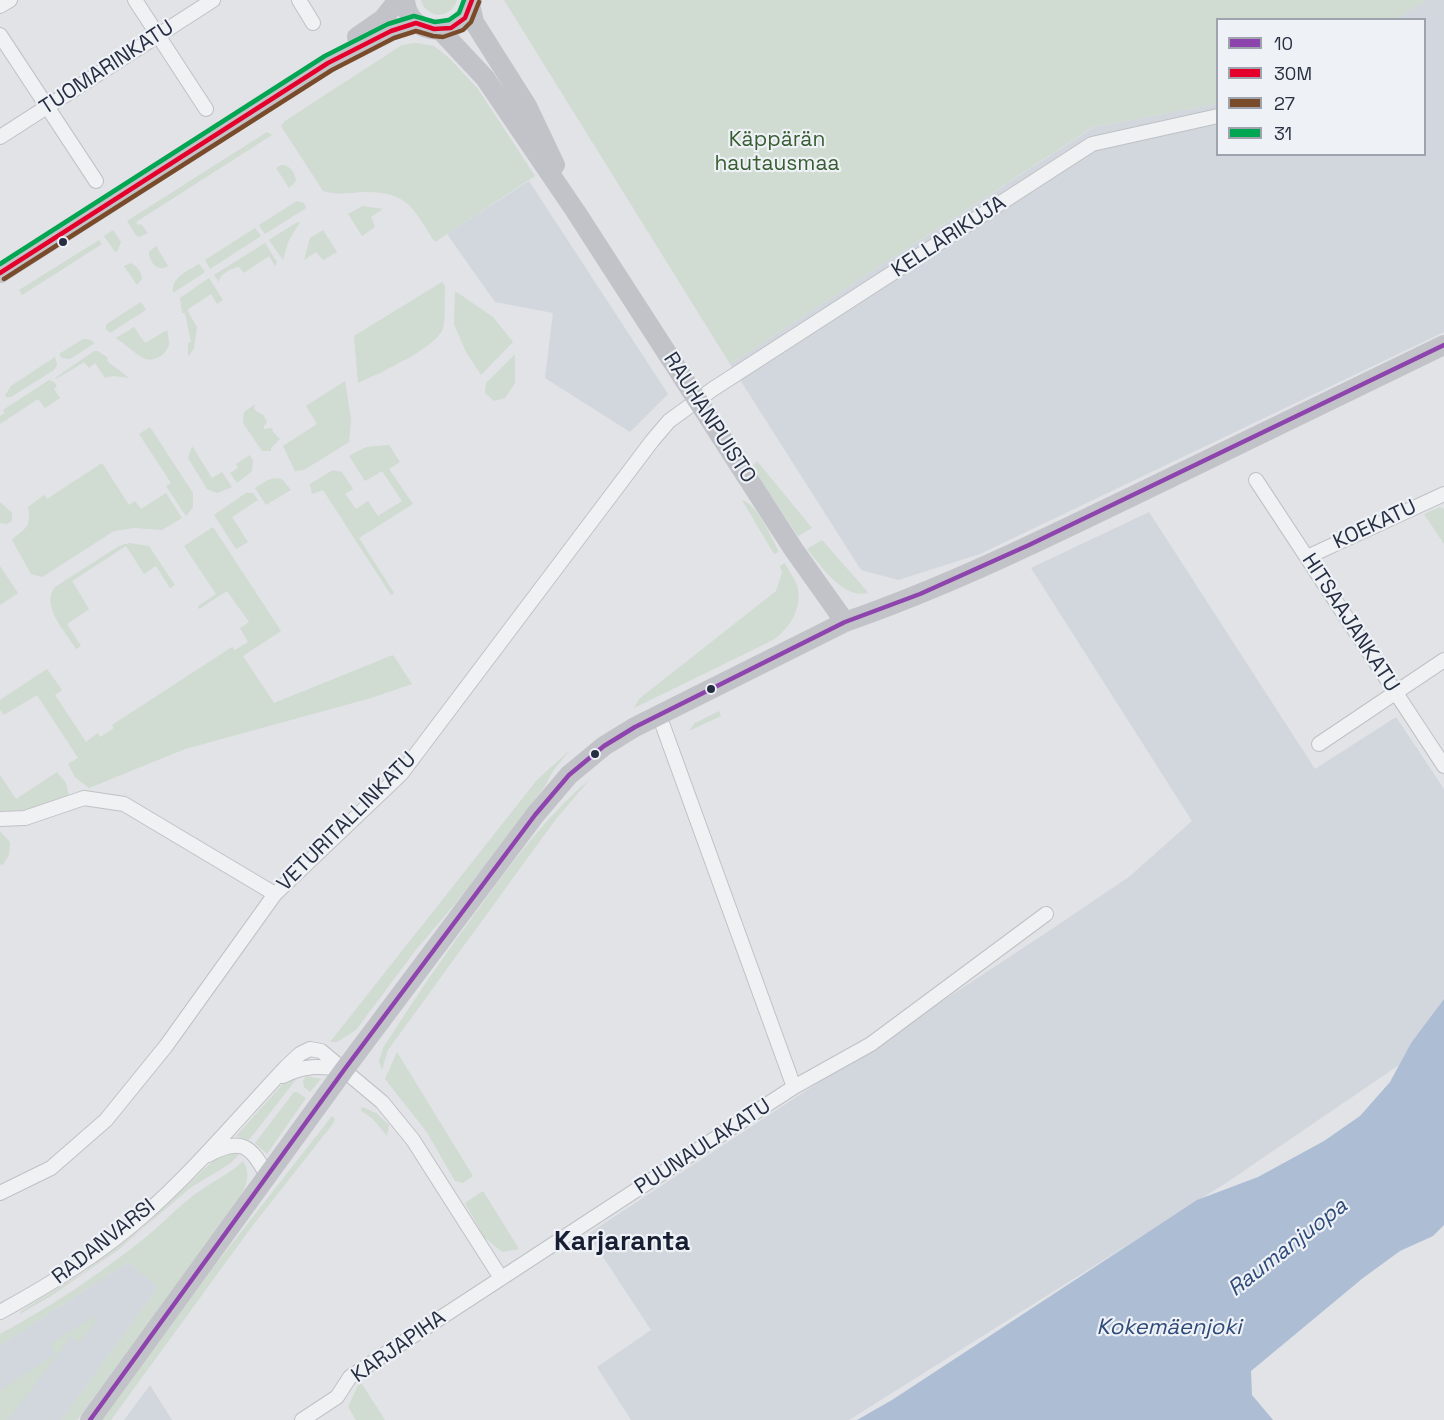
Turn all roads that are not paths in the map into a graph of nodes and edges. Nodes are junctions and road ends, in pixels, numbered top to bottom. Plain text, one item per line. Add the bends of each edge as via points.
1 (10, 0) edge
2 (135, 0) edge
3 (213, 0) edge
4 (299, 0) edge
5 (398, 0) edge
6 (405, 0) edge
7 (472, 4) edge
8 (0, 6) edge
9 (313, 23) dead end
10 (416, 23) junction
11 (441, 31) junction
12 (0, 35) edge
13 (158, 36) junction
14 (328, 63) junction
15 (47, 107) junction
16 (206, 109) dead end
17 (1216, 116) edge
18 (0, 137) edge
19 (96, 181) dead end
20 (576, 212) junction
21 (0, 273) edge
22 (1444, 345) edge
23 (698, 400) junction
24 (1256, 480) dead end
25 (1444, 494) edge
26 (1307, 557) junction
27 (845, 622) junction
28 (1444, 660) edge
29 (1396, 692) junction
30 (659, 715) junction
31 (1319, 744) dead end
32 (1444, 766) edge
33 (0, 819) edge
34 (275, 894) junction
35 (1046, 914) dead end
36 (344, 1070) junction
37 (794, 1088) junction
38 (199, 1160) junction
39 (267, 1176) junction
40 (0, 1193) edge
41 (501, 1278) junction
42 (0, 1312) edge
43 (90, 1420) edge
44 (302, 1420) edge

1 - 8 street
2 - 13 street
3 - 13 street, TUOMARINKATU
4 - 9 street
5 - 14 main road via 382,19
6 - 10 main road
7 - 11 main road via 464,19
7 - 20 main road, RAUHANPUISTO via 474,22 527,106
10 - 11 main road
10 - 14 main road via 391,31
11 - 20 main road, RAUHANPUISTO via 485,78
12 - 15 street
13 - 15 street, TUOMARINKATU
13 - 16 street
14 - 21 main road
15 - 18 street, TUOMARINKATU
15 - 19 street
17 - 23 street, KELLARIKUJA via 1092,144
20 - 23 main road, RAUHANPUISTO
22 - 27 main road via 1048,537
23 - 27 main road, RAUHANPUISTO
23 - 34 street, VETURITALLINKATU via 669,421 652,441 401,774
24 - 26 street, HITSAAJANKATU
25 - 26 street, KOEKATU
26 - 29 street, HITSAAJANKATU
27 - 30 main road
28 - 29 street
29 - 31 street
29 - 32 street, HITSAAJANKATU
30 - 36 main road via 604,746 569,775
30 - 37 street, PUUNAULAKATU
33 - 34 street via 25,818 84,798 124,804
34 - 40 street, VETURITALLINKATU via 166,1046 106,1120 51,1168
35 - 37 street via 871,1044
36 - 38 street, RADANVARSI via 321,1051 310,1049 300,1054
36 - 39 main road
36 - 41 street via 395,1116
37 - 41 street, PUUNAULAKATU
38 - 39 street, RADANVARSI via 230,1145 247,1147
38 - 42 street, RADANVARSI via 110,1243 58,1280
39 - 43 main road
41 - 44 street, KARJAPIHA via 350,1377 337,1397

